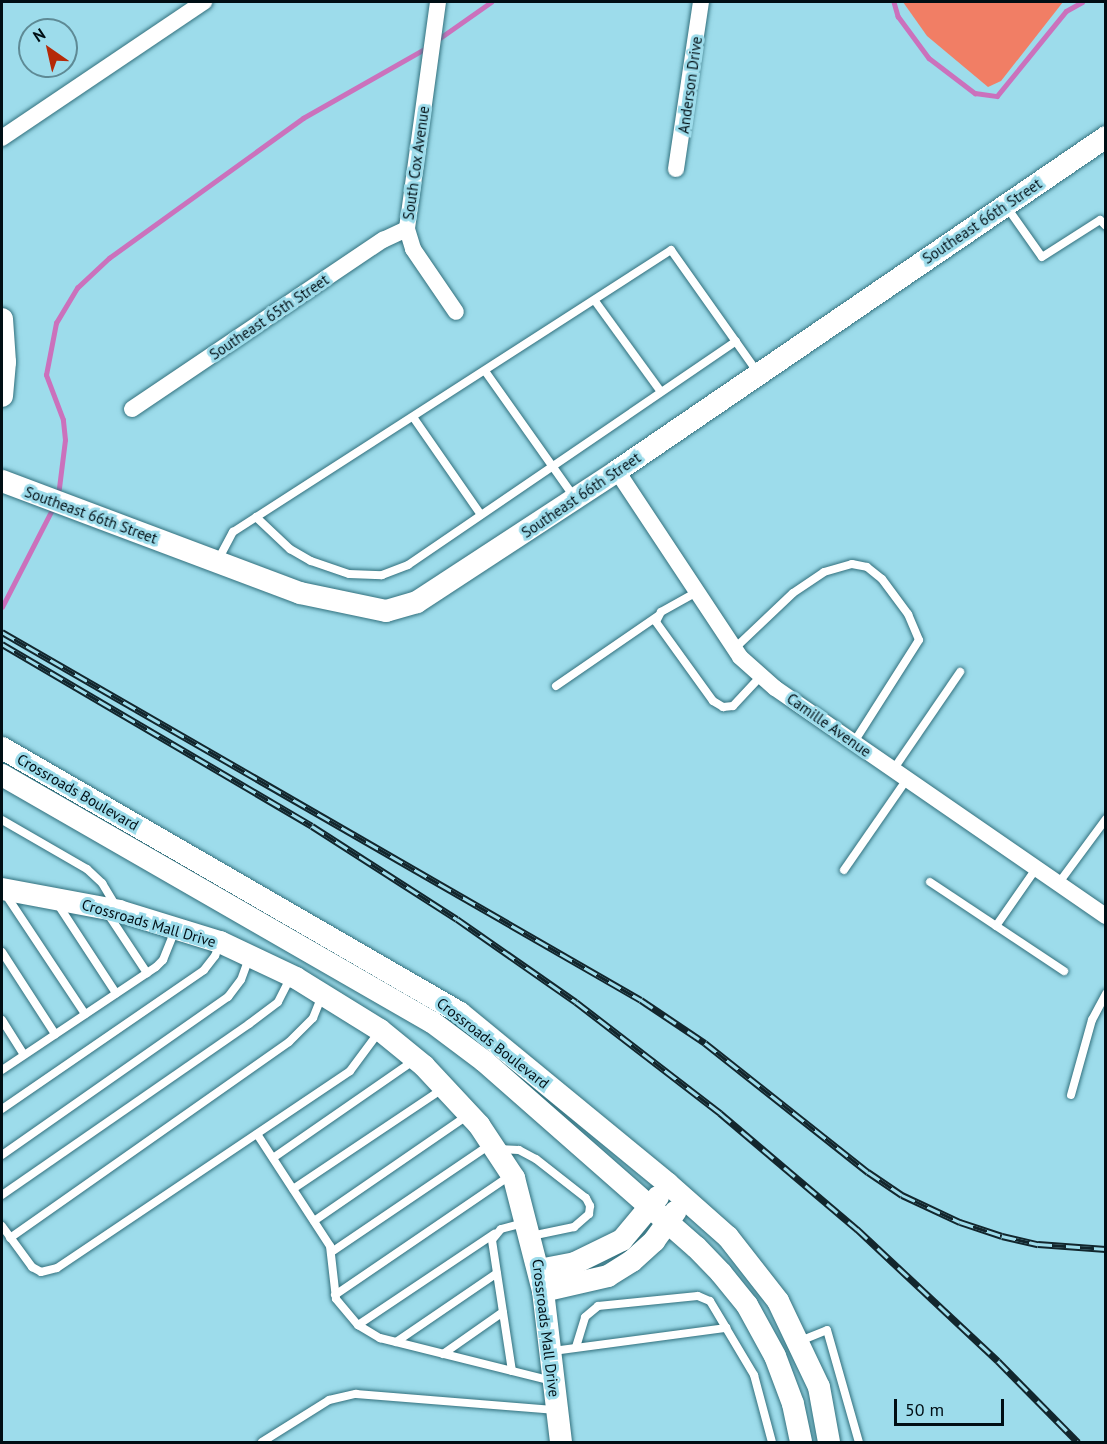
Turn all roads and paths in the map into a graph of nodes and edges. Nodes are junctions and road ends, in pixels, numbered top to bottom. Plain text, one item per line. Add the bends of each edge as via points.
1 (204, 2) edge
2 (438, 2) edge
3 (701, 2) edge
4 (1106, 137) edge
5 (2, 138) edge
6 (676, 169) dead end
7 (1005, 205) junction
8 (1106, 226) edge
9 (407, 229) junction
10 (595, 301) junction
11 (456, 312) dead end
12 (2, 319) edge
13 (736, 341) junction
14 (485, 371) junction
15 (759, 374) junction
16 (661, 392) junction
17 (2, 396) edge
18 (132, 409) dead end
19 (413, 417) junction
20 (554, 465) junction
21 (617, 471) junction
22 (2, 481) edge
23 (576, 499) junction
24 (481, 515) junction
25 (256, 517) junction
26 (217, 561) junction
27 (695, 593) junction
28 (658, 616) junction
29 (734, 649) junction
30 (960, 672) dead end
31 (761, 676) junction
32 (556, 686) dead end
33 (854, 742) junction
34 (2, 748) edge
35 (900, 774) junction
36 (2, 775) edge
37 (1106, 819) edge
38 (2, 820) edge
39 (844, 870) dead end
40 (1035, 870) junction
41 (930, 882) dead end
42 (1058, 885) junction
43 (2, 889) edge
44 (53, 898) junction
45 (112, 910) junction
46 (1106, 916) edge
47 (996, 926) junction
48 (176, 928) junction
49 (219, 942) junction
50 (2, 952) edge
51 (250, 956) junction
52 (1064, 971) dead end
53 (147, 973) junction
54 (291, 976) junction
55 (116, 993) junction
56 (322, 994) junction
57 (1106, 994) edge
58 (85, 1014) junction
59 (2, 1020) edge
60 (380, 1030) junction
61 (55, 1034) junction
62 (24, 1055) junction
63 (416, 1059) junction
64 (2, 1070) edge
65 (444, 1088) junction
66 (1071, 1095) dead end
67 (2, 1109) edge
68 (470, 1115) junction
69 (257, 1134) junction
70 (493, 1146) junction
71 (2, 1155) edge
72 (273, 1158) junction
73 (512, 1175) junction
74 (667, 1183) junction
75 (294, 1189) junction
76 (2, 1196) edge
77 (684, 1198) junction
78 (650, 1208) junction
79 (314, 1221) junction
80 (668, 1223) junction
81 (2, 1226) edge
82 (529, 1229) junction
83 (495, 1234) junction
84 (10, 1238) junction
85 (333, 1251) junction
86 (497, 1273) junction
87 (541, 1281) junction
88 (335, 1295) junction
89 (503, 1312) junction
90 (358, 1325) junction
91 (726, 1328) junction
92 (800, 1341) junction
93 (396, 1342) junction
94 (576, 1347) junction
95 (549, 1351) junction
96 (444, 1354) junction
97 (512, 1371) junction
98 (552, 1381) junction
99 (556, 1410) junction
100 (262, 1443) edge
101 (561, 1443) edge
102 (772, 1443) edge
103 (801, 1443) edge
104 (829, 1443) edge
105 (859, 1443) edge

1 - 5 street
2 - 9 street, South Cox Avenue
3 - 6 street, Anderson Drive
4 - 7 street, Southeast 66th Street
7 - 8 lane via 1042,257 1100,220
7 - 15 street, Southeast 66th Street
9 - 11 street, South Cox Avenue via 413,249
9 - 18 street, Southeast 65th Street via 383,240
10 - 13 lane via 671,250
10 - 14 lane
10 - 16 lane
12 - 17 street
13 - 15 lane
13 - 16 lane
14 - 19 lane
14 - 20 lane
15 - 21 street, Southeast 66th Street
16 - 20 lane
19 - 24 lane
19 - 25 lane
20 - 23 lane
20 - 24 lane
21 - 23 street, Southeast 66th Street
21 - 27 street, Camille Avenue
22 - 26 street, Southeast 66th Street
23 - 26 street, Southeast 66th Street via 450,584 417,602 386,611 300,593
24 - 25 lane via 408,565 381,575 349,574 312,561 290,549
25 - 26 lane via 233,532
27 - 28 lane
27 - 29 street, Camille Avenue
28 - 31 lane via 656,622 713,701 723,707 740,700
28 - 32 lane
29 - 31 street, Camille Avenue
29 - 33 lane via 793,593 824,573 852,564 867,567 882,579 908,614 919,640
30 - 35 lane
31 - 33 street, Camille Avenue
33 - 35 street, Camille Avenue
34 - 74 street, Crossroads Boulevard via 460,1013
35 - 39 lane
35 - 40 street, Camille Avenue
36 - 78 street, Crossroads Boulevard via 432,1022 484,1061
37 - 42 lane
38 - 45 lane via 87,869 102,883
40 - 42 street, Camille Avenue
40 - 47 lane
41 - 47 lane
42 - 46 street, Camille Avenue
43 - 44 street, Crossroads Mall Drive
43 - 58 lane
44 - 45 street, Crossroads Mall Drive
44 - 55 lane
45 - 48 street, Crossroads Mall Drive
45 - 53 lane
47 - 52 lane
48 - 49 street, Crossroads Mall Drive
48 - 53 lane via 163,960
49 - 51 street, Crossroads Mall Drive
49 - 67 lane via 215,956 204,970
50 - 61 lane
51 - 54 street, Crossroads Mall Drive
51 - 71 lane via 241,980 228,997
53 - 55 lane
54 - 56 street, Crossroads Mall Drive
54 - 76 lane via 278,1002
55 - 58 lane
56 - 60 street, Crossroads Mall Drive
56 - 84 lane via 302,1030
57 - 66 lane via 1092,1020
58 - 61 lane
59 - 62 lane
60 - 63 street, Crossroads Mall Drive
60 - 69 lane via 350,1071
61 - 62 lane
62 - 64 lane
63 - 65 street, Crossroads Mall Drive
63 - 72 lane
65 - 68 street, Crossroads Mall Drive
65 - 75 lane
68 - 70 street, Crossroads Mall Drive
68 - 79 lane
69 - 72 lane
69 - 84 lane via 50,1272 32,1268
70 - 73 street, Crossroads Mall Drive
70 - 82 lane via 519,1150 536,1159 586,1198 590,1206 589,1214 574,1227
70 - 85 lane
72 - 75 lane
73 - 82 street, Crossroads Mall Drive
73 - 88 lane
74 - 77 street, Crossroads Boulevard
74 - 78 street
75 - 79 lane
77 - 80 street
77 - 92 street, Crossroads Boulevard via 729,1238 757,1271
78 - 80 street, Crossroads Boulevard
78 - 87 street via 622,1240
79 - 85 lane
80 - 87 street via 632,1262 608,1276
80 - 103 street, Crossroads Boulevard via 696,1247 747,1305 775,1356 793,1404
81 - 84 lane
82 - 83 lane
82 - 87 street, Crossroads Mall Drive
83 - 86 lane via 492,1240
83 - 90 lane
85 - 88 lane
86 - 89 lane
86 - 93 lane
87 - 95 street, Crossroads Mall Drive
88 - 90 lane
89 - 96 lane
89 - 97 lane
90 - 93 lane
91 - 94 lane
91 - 94 lane via 710,1301 698,1296 598,1306 585,1317
91 - 102 lane via 754,1376
92 - 104 street, Crossroads Boulevard via 819,1387
92 - 105 lane via 827,1330
93 - 96 lane
94 - 95 lane
95 - 98 street, Crossroads Mall Drive
96 - 97 lane
97 - 98 lane
98 - 99 street, Crossroads Mall Drive
99 - 100 lane via 356,1394 329,1400
99 - 101 street, Crossroads Mall Drive

